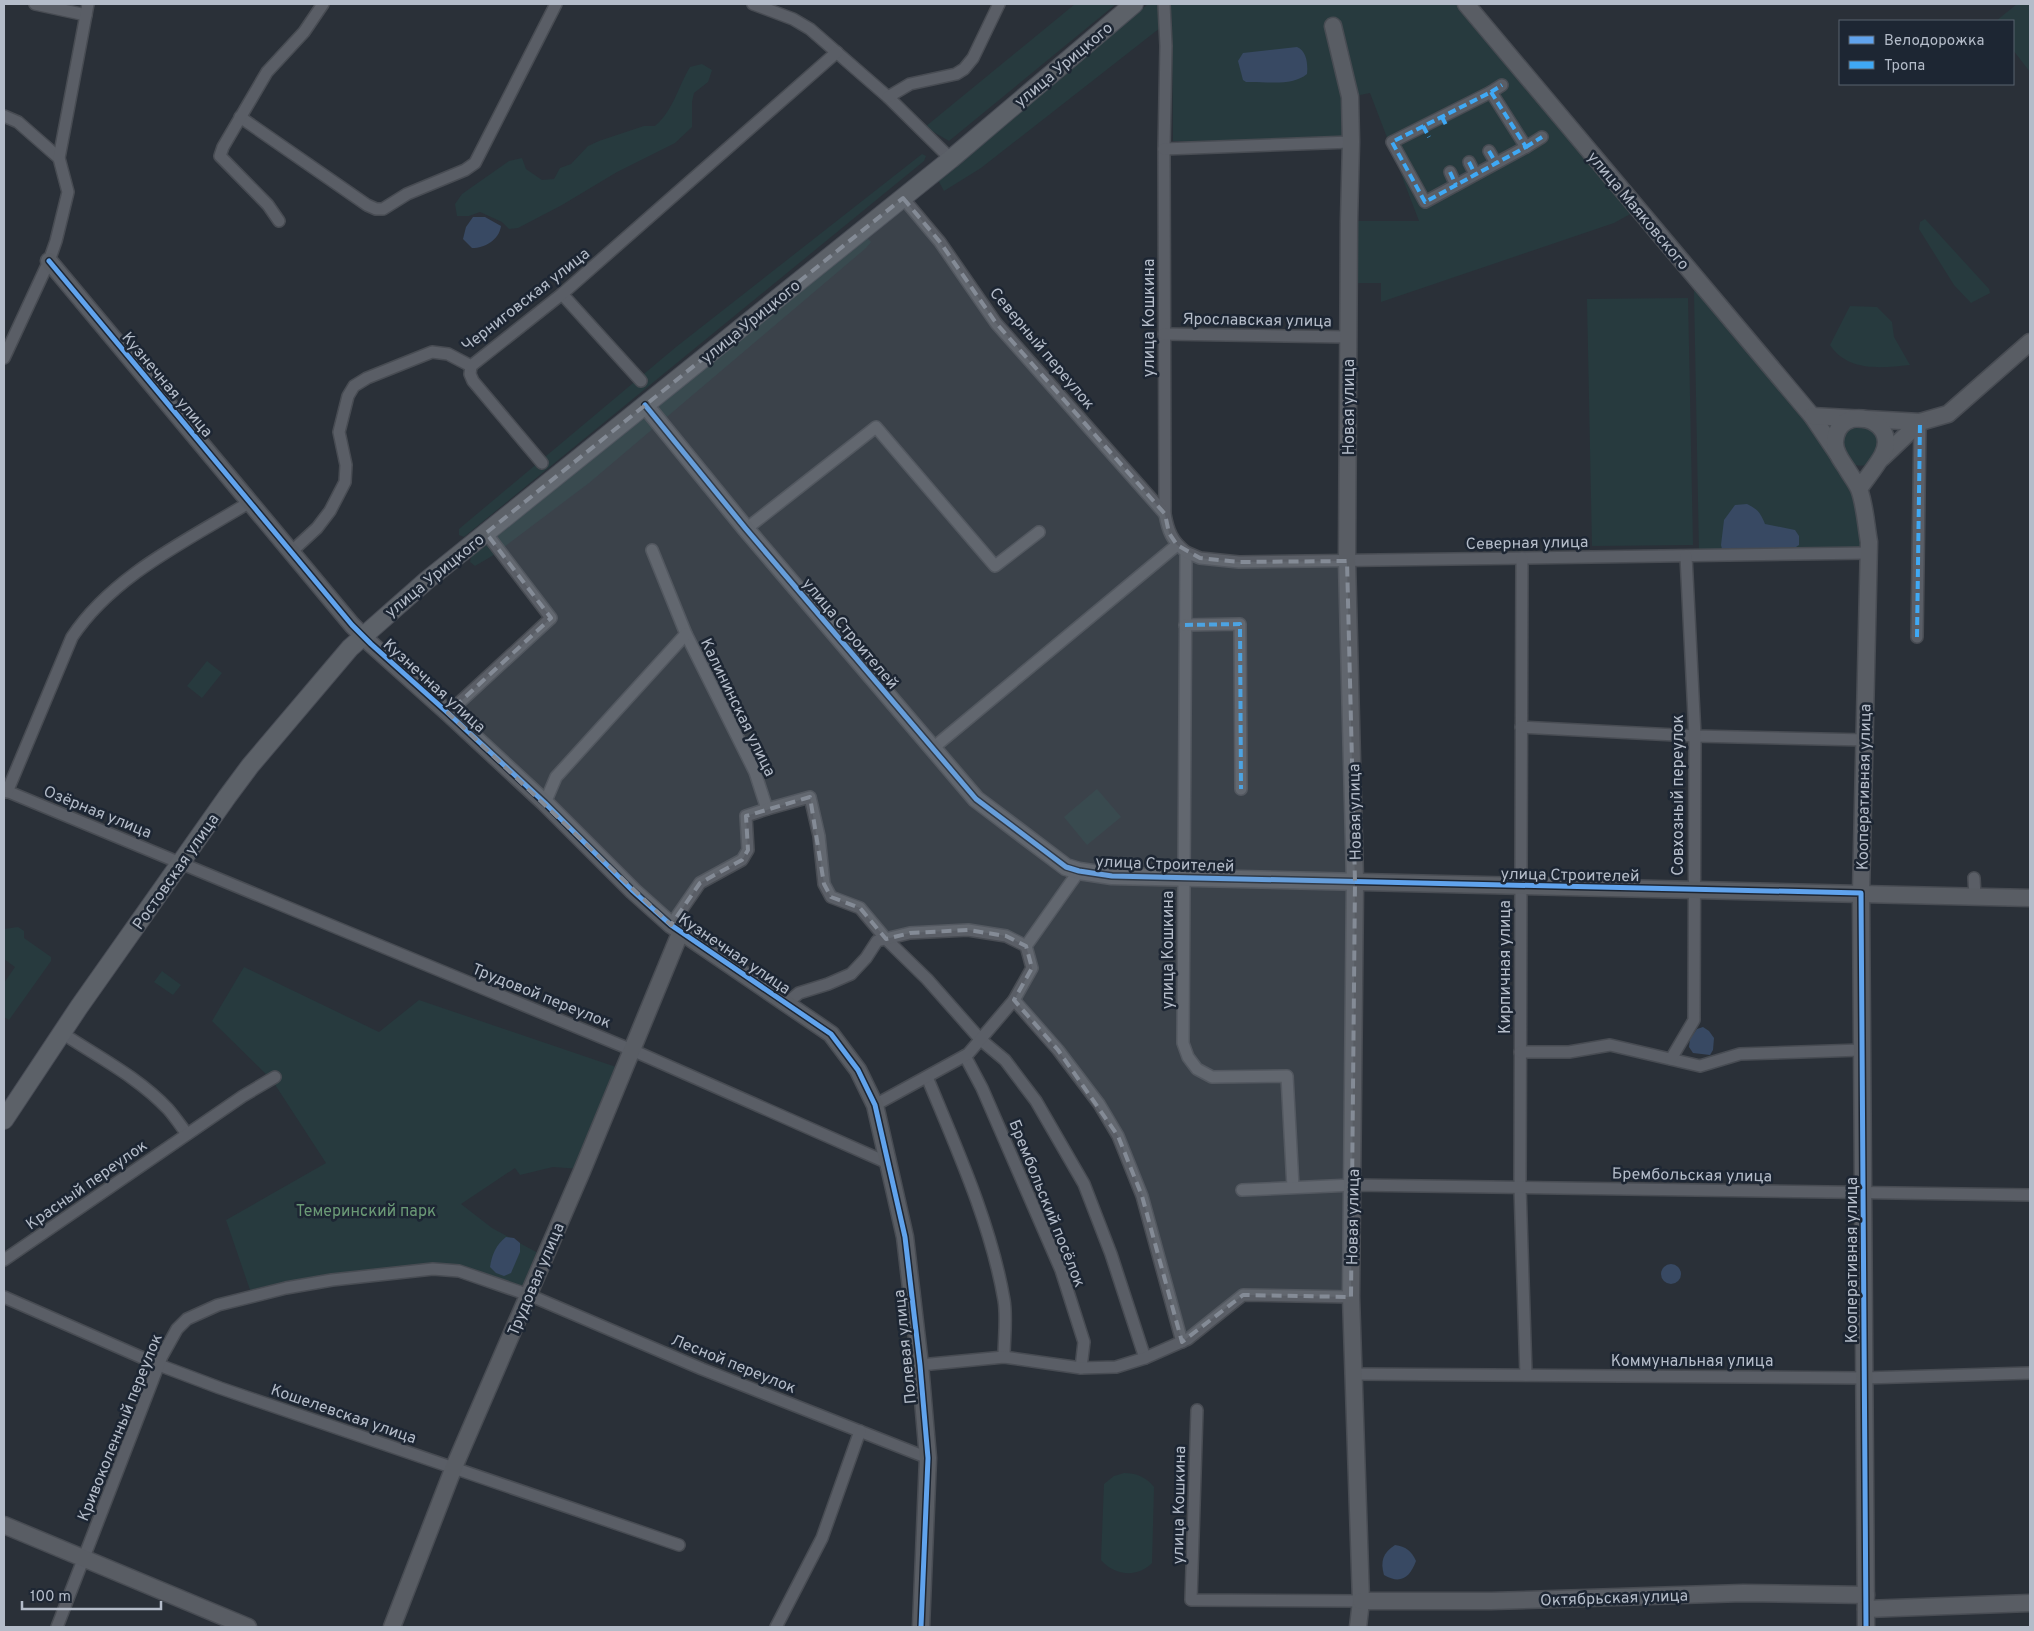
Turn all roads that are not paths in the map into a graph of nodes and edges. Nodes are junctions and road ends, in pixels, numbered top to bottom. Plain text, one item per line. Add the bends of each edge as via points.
1 (34, 4) edge
2 (323, 4) edge
3 (556, 4) edge
4 (753, 4) edge
5 (999, 4) edge
6 (1134, 4) edge
7 (1164, 4) edge
8 (1466, 4) edge
9 (87, 9) edge
10 (1333, 26) dead end
11 (836, 52) junction
12 (1502, 85) dead end
13 (1491, 92) junction
14 (888, 97) junction
15 (4, 116) edge
16 (240, 117) junction
17 (1423, 126) junction
18 (1429, 137) dead end
19 (1542, 137) dead end
20 (1352, 142) junction
21 (1526, 147) junction
22 (1164, 149) junction
23 (1489, 151) dead end
24 (59, 158) junction
25 (951, 159) junction
26 (1468, 162) dead end
27 (1496, 163) junction
28 (1450, 172) dead end
29 (1475, 174) junction
30 (1456, 185) junction
31 (903, 198) junction
32 (278, 221) dead end
33 (49, 261) junction
34 (562, 294) junction
35 (1164, 334) junction
36 (1348, 338) junction
37 (2030, 342) edge
38 (4, 358) edge
39 (470, 366) junction
40 (642, 381) dead end
41 (645, 405) junction
42 (1812, 416) junction
43 (1866, 418) junction
44 (1920, 422) junction
45 (1837, 453) junction
46 (542, 463) dead end
47 (1876, 464) junction
48 (1859, 489) junction
49 (250, 502) junction
50 (1165, 514) junction
51 (746, 530) junction
52 (1039, 532) dead end
53 (486, 533) junction
54 (1181, 548) junction
55 (652, 550) dead end
56 (291, 552) junction
57 (1869, 553) junction
58 (1686, 556) junction
59 (1522, 558) junction
60 (1347, 561) junction
61 (1185, 625) junction
62 (686, 634) junction
63 (363, 635) junction
64 (1917, 637) dead end
65 (448, 712) junction
66 (1521, 727) junction
67 (1695, 736) junction
68 (1864, 740) junction
69 (933, 748) junction
70 (1241, 789) dead end
71 (6, 791) edge
72 (544, 803) junction
73 (767, 809) junction
74 (180, 863) junction
75 (1079, 872) junction
76 (1184, 877) junction
77 (1974, 878) dead end
78 (1355, 882) junction
79 (1520, 885) junction
80 (1694, 889) junction
81 (1861, 893) junction
82 (1975, 897) junction
83 (2030, 898) edge
84 (676, 928) junction
85 (886, 939) junction
86 (1026, 946) junction
87 (1014, 1000) junction
88 (787, 1003) junction
89 (62, 1034) junction
90 (981, 1040) junction
91 (632, 1050) junction
92 (1861, 1050) junction
93 (1520, 1052) junction
94 (965, 1056) junction
95 (1671, 1058) junction
96 (858, 1070) joint
97 (275, 1077) dead end
98 (927, 1077) junction
99 (875, 1105) junction
100 (5, 1114) edge
101 (187, 1134) junction
102 (888, 1162) junction
103 (1353, 1185) junction
104 (1293, 1187) junction
105 (1520, 1187) junction
106 (1242, 1190) dead end
107 (1863, 1193) junction
108 (2030, 1195) edge
109 (4, 1260) edge
110 (529, 1295) junction
111 (4, 1297) edge
112 (1351, 1298) junction
113 (1182, 1342) junction
114 (1004, 1358) junction
115 (1145, 1358) junction
116 (159, 1365) junction
117 (920, 1365) junction
118 (1081, 1368) junction
119 (2030, 1373) edge
120 (1354, 1374) junction
121 (1526, 1375) junction
122 (1864, 1378) junction
123 (1197, 1410) dead end
124 (860, 1431) junction
125 (928, 1458) junction
126 (454, 1468) junction
127 (4, 1525) edge
128 (679, 1545) dead end
129 (84, 1560) junction
130 (1361, 1601) junction
131 (1866, 1602) junction
132 (2030, 1603) edge
133 (57, 1627) edge
134 (248, 1627) edge
135 (392, 1627) edge
136 (776, 1627) edge
137 (921, 1627) edge
138 (1358, 1627) edge
139 (1866, 1627) edge

1 - 9 street
2 - 16 street via 304,32 267,72
3 - 16 street via 475,163 407,194 383,209 367,205
4 - 11 street via 793,19
5 - 14 street via 973,58 964,69 956,74 910,84
6 - 25 main road, улица Урицкого
7 - 22 street, улица Кошкина
8 - 42 street, улица Маяковского
9 - 24 street
10 - 20 street, Новая улица via 1350,97
11 - 14 street
11 - 34 street, Черниговская улица
12 - 13 street
13 - 17 street via 1445,122
13 - 21 street
14 - 25 street
15 - 24 street via 18,122
16 - 32 street via 220,156 268,205
17 - 18 street
17 - 30 street via 1392,142 1425,202
19 - 21 street
20 - 22 street
20 - 36 street, Новая улица
21 - 27 street
22 - 35 street, улица Кошкина
23 - 27 street
24 - 33 street via 68,192
25 - 31 main road, улица Урицкого
26 - 29 street
27 - 29 street
28 - 30 street
29 - 30 street
31 - 41 main road, улица Урицкого
31 - 50 street, Северный переулок via 940,242 996,323
33 - 38 street
33 - 49 street, Кузнечная улица
34 - 39 street, Черниговская улица
34 - 40 street
35 - 36 street, Ярославская улица
35 - 50 street, улица Кошкина
36 - 60 street, Новая улица
37 - 44 street via 1948,414
39 - 46 street via 473,382
39 - 56 street, Черниговская улица via 448,354 432,352 354,386 348,396 339,432 346,482 317,528
41 - 51 street, улица Строителей
41 - 53 main road, улица Урицкого
42 - 43 street
42 - 45 street, улица Маяковского
43 - 44 street
43 - 45 street via 1855,418 1838,431
43 - 47 street via 1881,428 1885,436 1883,454
44 - 47 street
44 - 64 street
45 - 47 street via 1844,463 1854,468
45 - 48 street
47 - 48 street
48 - 57 street, Кооперативная улица
49 - 56 street, Кузнечная улица
49 - 71 street via 138,571 103,598 82,622 72,637
50 - 54 street, улица Кошкина via 1169,533
51 - 52 street via 876,427 995,566
51 - 69 street, улица Строителей
53 - 63 main road, улица Урицкого
53 - 65 street via 551,618
54 - 60 street, Северная улица via 1200,558 1239,562
54 - 61 street, улица Кошкина
54 - 69 street
55 - 62 street, Калининская улица
56 - 63 street, Кузнечная улица
57 - 58 street, Северная улица
57 - 68 street, Кооперативная улица
58 - 59 street, Северная улица
58 - 67 street, Совхозный переулок
59 - 60 street, Северная улица
59 - 66 street, Кирпичная улица
60 - 78 street, Новая улица
61 - 70 street via 1240,624
61 - 76 street, улица Кошкина
62 - 72 street via 556,777
62 - 73 street, Калининская улица via 755,772
63 - 65 street, Кузнечная улица
63 - 74 main road, Ростовская улица via 250,766
65 - 72 street, Кузнечная улица
66 - 67 street
66 - 79 street, Кирпичная улица
67 - 68 street
67 - 80 street, Совхозный переулок
68 - 81 street, Кооперативная улица
69 - 75 street, улица Строителей via 976,799 1063,866
71 - 74 street, Озёрная улица
72 - 84 street, Кузнечная улица via 633,891
73 - 84 street via 746,816 748,850 742,860 700,883
73 - 85 street via 810,797 819,836 824,884 831,897 860,908
74 - 89 main road, Ростовская улица
74 - 91 street, Трудовой переулок
75 - 76 street, улица Строителей
75 - 86 street
76 - 78 street, улица Строителей
76 - 104 street, улица Кошкина via 1183,1043 1197,1069 1212,1077 1287,1076
77 - 82 street
78 - 79 street, улица Строителей
78 - 103 street, Новая улица
79 - 80 street, улица Строителей
79 - 93 street, Кирпичная улица
80 - 81 street, улица Строителей
80 - 95 street, Совхозный переулок via 1694,1020
81 - 82 street, улица Строителей
81 - 92 street, Кооперативная улица
82 - 83 street, улица Строителей
84 - 88 street, Кузнечная улица
84 - 91 street, Трудовая улица
85 - 86 street via 910,933 968,930 1006,936
85 - 88 street via 877,941 851,974 799,993
85 - 90 street
86 - 87 street via 1032,968
87 - 90 street
87 - 113 street via 1058,1050 1099,1104 1118,1136 1142,1196
88 - 96 street, Кузнечная улица via 831,1034
89 - 100 main road, Ростовская улица
89 - 101 street via 111,1063 140,1085 168,1109
90 - 94 street
90 - 115 street, Брембольский посёлок via 1005,1060 1036,1100 1084,1184
91 - 102 street, Трудовой переулок
91 - 110 street, Трудовая улица
92 - 95 street via 1740,1054 1700,1066
92 - 107 street, Кооперативная улица
93 - 95 street via 1569,1052 1610,1045
93 - 105 street, Кирпичная улица
94 - 98 street
94 - 118 street, Брембольский посёлок via 1061,1270 1084,1342
96 - 99 street, Полевая улица
97 - 101 street, Красный переулок
98 - 99 street
98 - 114 street via 987,1234 1004,1302
99 - 102 street, Полевая улица
101 - 109 street, Красный переулок
102 - 117 street, Полевая улица via 905,1237
103 - 104 street, Брембольская улица
103 - 105 street, Брембольская улица
103 - 112 street, Новая улица
104 - 106 street, Брембольская улица
105 - 107 street, Брембольская улица
105 - 121 street, Кирпичная улица
107 - 108 street, Брембольская улица
107 - 122 street, Кооперативная улица
110 - 116 street, Кривоколенный переулок via 459,1271 433,1269 371,1274 286,1288 218,1305 187,1319 166,1346
110 - 124 street, Лесной переулок via 694,1366
110 - 126 street, Трудовая улица
111 - 116 street, Кошелевская улица
112 - 113 street via 1243,1295
112 - 120 street, Новая улица
113 - 115 street
114 - 117 street
114 - 118 street
115 - 118 street via 1116,1367
116 - 126 street, Кошелевская улица
116 - 129 street, Кривоколенный переулок
117 - 125 street, Полевая улица
119 - 122 street, Коммунальная улица
120 - 121 street, Коммунальная улица
120 - 130 street, Новая улица
121 - 122 street, Коммунальная улица
122 - 131 street, Кооперативная улица
123 - 130 street, улица Кошкина via 1191,1600
124 - 125 street, Лесной переулок
124 - 136 street via 822,1538
125 - 137 street, Полевая улица
126 - 128 street, Кошелевская улица
126 - 135 street, Трудовая улица
127 - 129 street
129 - 133 street, Кривоколенный переулок
129 - 134 street
130 - 131 street, Октябрьская улица via 1491,1601 1743,1593
130 - 138 street, Новая улица
131 - 132 street, Октябрьская улица
131 - 139 street, Кооперативная улица

